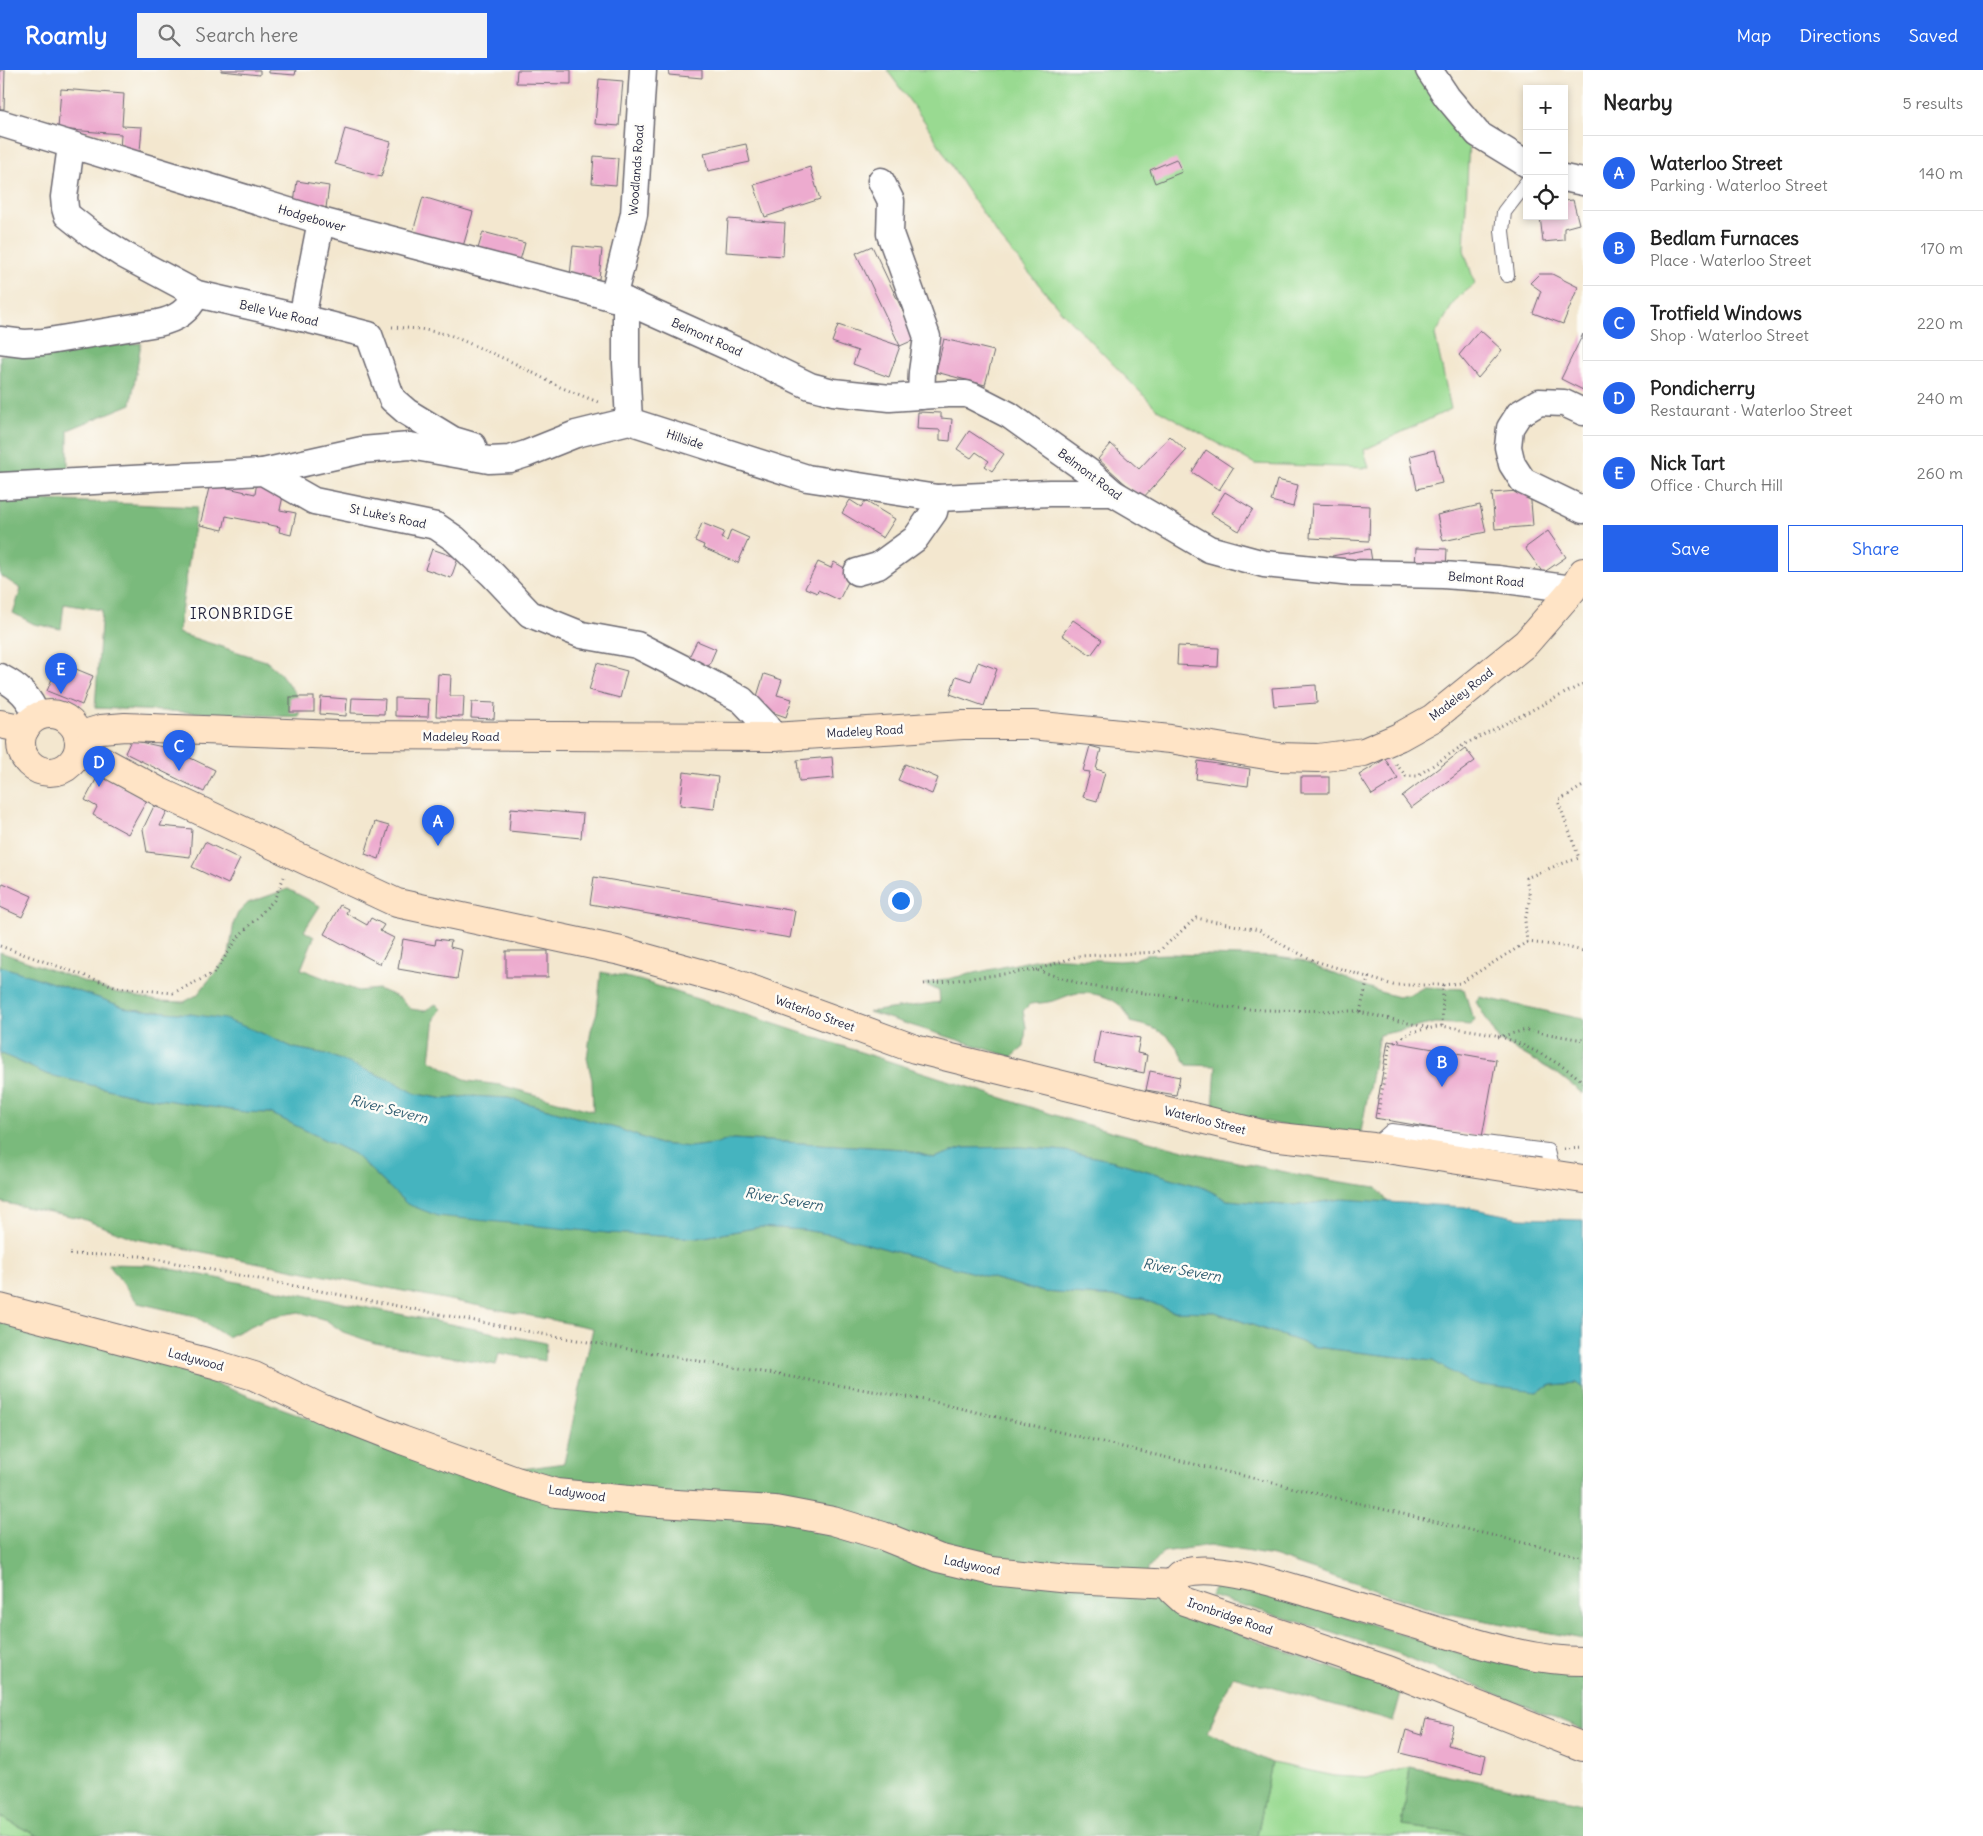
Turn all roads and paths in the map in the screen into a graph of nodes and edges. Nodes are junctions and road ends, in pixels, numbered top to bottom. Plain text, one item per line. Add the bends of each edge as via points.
1 (644, 70) edge
2 (1429, 70) edge
3 (0, 124) edge
4 (71, 146) junction
5 (1523, 162) edge
6 (1568, 179) edge
7 (881, 181) dead end
8 (1583, 182) edge
9 (1523, 187) edge
10 (322, 221) junction
11 (1507, 275) dead end
12 (197, 294) junction
13 (620, 299) junction
14 (302, 318) junction
15 (370, 335) junction
16 (0, 340) edge
17 (922, 396) junction
18 (1583, 412) edge
19 (629, 414) junction
20 (510, 459) junction
21 (263, 472) junction
22 (0, 486) edge
23 (1112, 493) junction
24 (937, 498) junction
25 (1583, 510) edge
26 (857, 572) dead end
27 (1578, 581) edge
28 (0, 677) edge
29 (1583, 684) edge
30 (21, 723) edge
31 (773, 737) junction
32 (78, 742) junction
33 (1417, 776) dead end
34 (1583, 786) edge
35 (292, 855) junction
36 (1527, 942) junction
37 (0, 946) edge
38 (1583, 951) edge
39 (1036, 970) junction
40 (1368, 978) junction
41 (924, 984) dead end
42 (1443, 985) junction
43 (1360, 1012) junction
44 (1442, 1026) junction
45 (1430, 1028) junction
46 (1498, 1037) junction
47 (1583, 1040) edge
48 (1583, 1082) edge
49 (1373, 1146) junction
50 (1573, 1148) dead end
51 (1583, 1148) edge
52 (1583, 1179) edge
53 (70, 1254) dead end
54 (0, 1308) edge
55 (1583, 1557) edge
56 (1174, 1584) junction
57 (1583, 1660) edge
58 (1583, 1747) edge

1 - 13 street, Woodlands Road via 634,214
2 - 5 street via 1478,134
3 - 4 street, Hodgebower
4 - 10 street, Hodgebower
4 - 12 street, Belle Vue Road via 64,197 68,215 124,255
6 - 8 street
7 - 17 street via 891,201 890,234 927,337
9 - 11 lane via 1504,212 1502,231
10 - 13 street, Hodgebower
10 - 14 street
12 - 14 street, Belle Vue Road
12 - 16 street via 182,314 172,320 43,342
13 - 17 street, Belmont Road via 810,386 833,392 890,398
13 - 19 street, Woodlands Road
14 - 15 street, Belle Vue Road
15 - 19 path via 389,327 450,335 560,387
15 - 20 street via 392,399 453,440 501,453
17 - 23 street, Belmont Road via 966,394 983,401 1009,415 1089,472
18 - 25 street via 1564,403 1539,402 1519,414 1510,428 1508,447 1512,464 1524,481
19 - 20 street
19 - 24 street, Hillside via 807,478
20 - 21 street via 489,460 410,446 362,450
21 - 22 street
21 - 31 street, St Luke's Road via 314,500 436,526 455,539 530,614 582,635 637,645 742,700
23 - 24 street, Hillside
23 - 27 street, Belmont Road via 1208,549 1264,564 1352,573
24 - 26 street via 934,512 915,539 878,566
27 - 31 main road, Madeley Road via 1526,644 1433,718 1364,752 1318,758 1278,757 1170,740 1032,725 963,725
28 - 30 street via 17,686 28,697
29 - 33 path via 1465,744
30 - 32 main road via 45,714 62,717 69,721
30 - 32 main road via 23,756 36,769 45,772 63,770 70,764 76,756
31 - 32 main road, Madeley Road via 338,735 125,727 101,729
32 - 35 main road, Waterloo Street via 160,792
34 - 36 path via 1558,801 1579,858 1526,878 1530,897 1525,921
35 - 37 path via 274,900 240,935 214,973 174,993 117,987
35 - 49 main road, Waterloo Street via 396,903 621,951 720,979 916,1049 1270,1136
36 - 38 path
36 - 42 path via 1460,983
39 - 40 path via 1078,956 1158,952 1196,918 1259,930 1315,960
39 - 41 path
39 - 43 path via 1088,986 1183,998 1223,1007
40 - 42 path via 1393,985
40 - 43 path
42 - 44 path
43 - 45 path
44 - 45 path
44 - 46 path
45 - 49 path via 1411,1032 1390,1045
46 - 47 path via 1526,1030
46 - 48 path via 1533,1051
49 - 52 main road, Waterloo Street
50 - 51 path
53 - 55 path via 140,1256 542,1334 930,1401
54 - 56 main road, Ladywood via 254,1376 323,1409 384,1433 556,1493 774,1510 833,1521 938,1558 992,1571
56 - 57 main road via 1177,1576 1192,1571 1257,1577 1506,1651
56 - 58 main road, Ironbridge Road via 1173,1591 1184,1601 1388,1670

